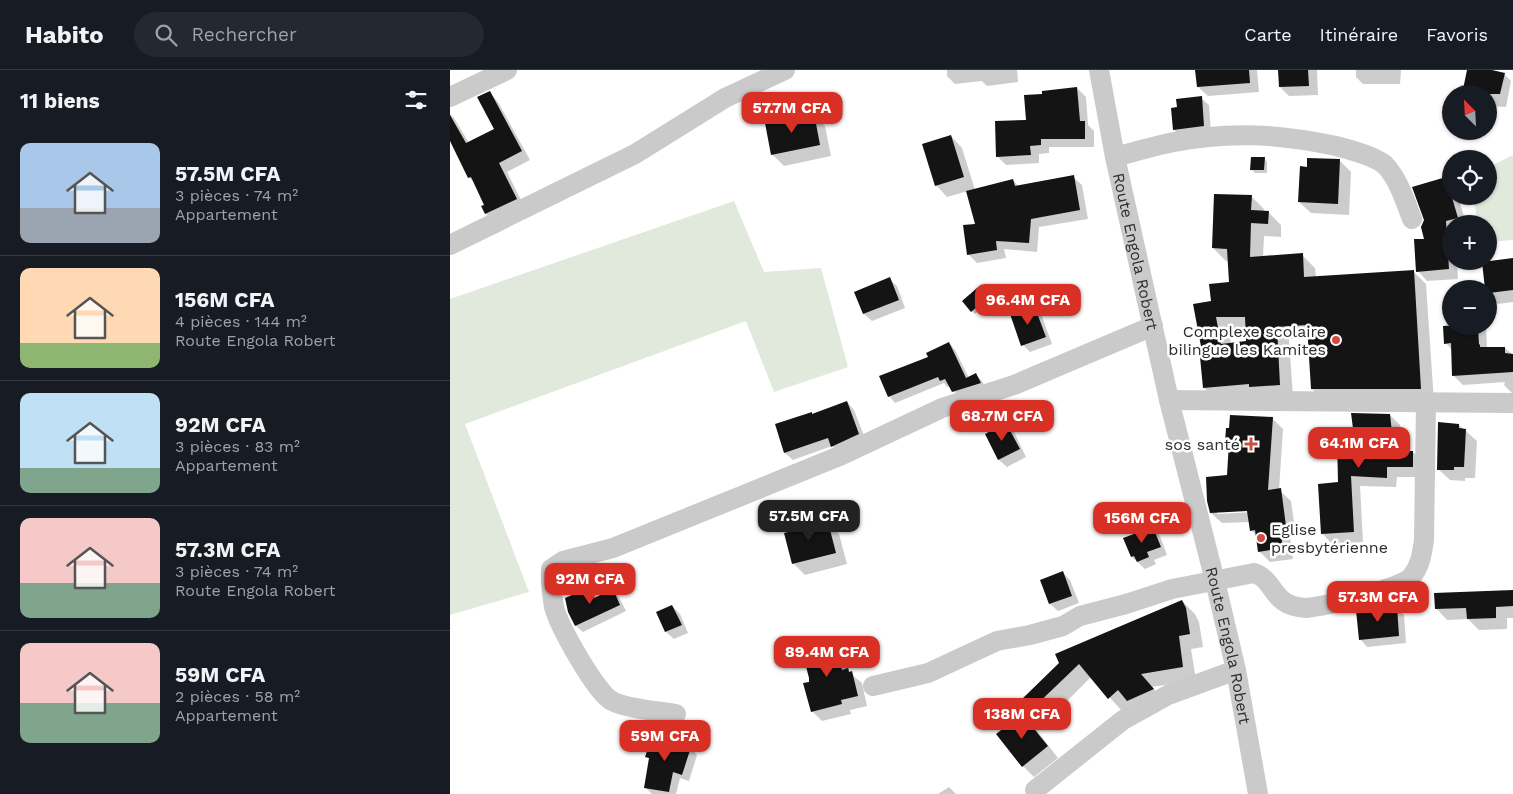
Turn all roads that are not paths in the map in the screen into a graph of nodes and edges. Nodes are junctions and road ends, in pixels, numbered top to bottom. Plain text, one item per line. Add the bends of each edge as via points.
1 (507, 70) edge
2 (784, 70) edge
3 (1099, 70) edge
4 (450, 97) edge
5 (1115, 157) junction
6 (1412, 219) dead end
7 (450, 245) edge
8 (1153, 326) junction
9 (1169, 400) junction
10 (1426, 402) junction
11 (1513, 403) edge
12 (1216, 581) junction
13 (1236, 670) junction
14 (873, 686) dead end
15 (676, 714) dead end
16 (1250, 754) junction
17 (1035, 790) dead end
18 (1248, 794) edge
19 (1258, 794) edge

1 - 4 street
2 - 7 street via 724,98 635,154
3 - 5 street, Route Engola Robert
5 - 6 street via 1174,142 1230,135 1273,135 1313,141 1354,150 1384,164 1400,187
5 - 8 street, Route Engola Robert
8 - 9 street, Route Engola Robert
8 - 15 street via 1014,384 942,408 842,456 622,545 563,561 551,569 555,608 567,635 589,676 610,701
9 - 10 street
9 - 12 street, Route Engola Robert
10 - 11 street
10 - 12 street via 1424,540 1420,561 1411,577 1393,587 1306,608 1284,603 1258,575
12 - 13 street, Route Engola Robert
12 - 14 street via 1172,588 1080,616 1063,626 997,641 928,673
13 - 16 street, Route Engola Robert
13 - 17 street via 1168,695 1123,720
16 - 18 street, Route Engola Robert
16 - 19 street, Route Engola Robert

